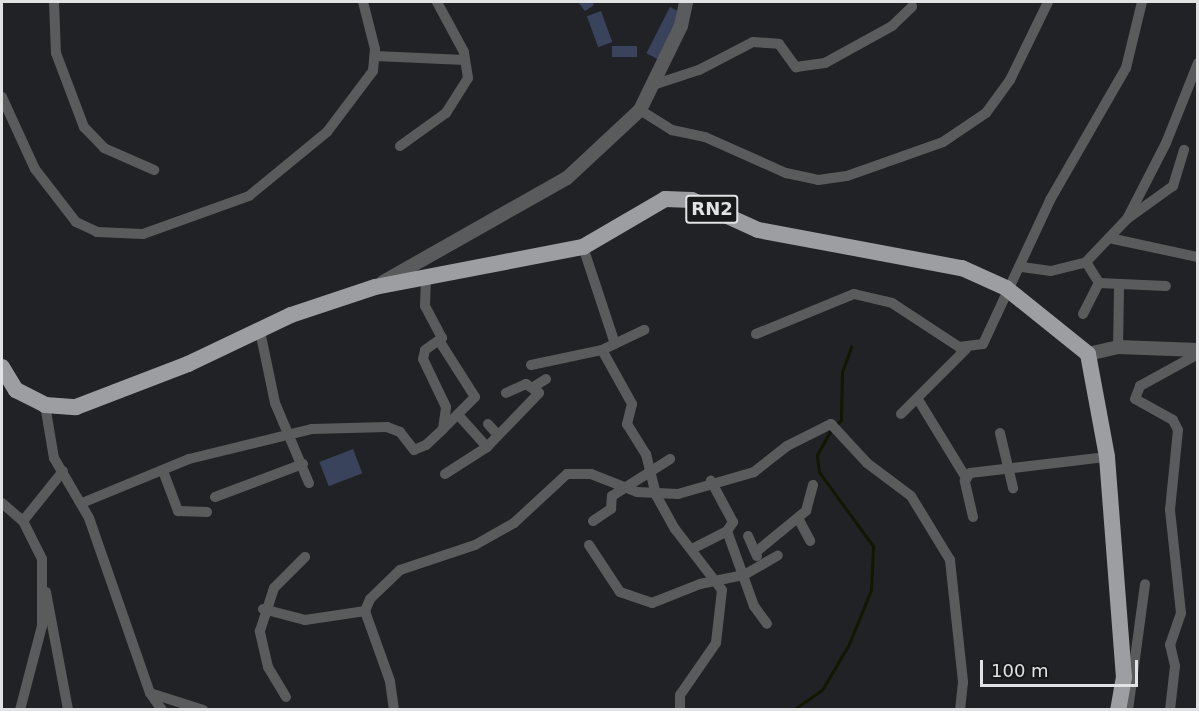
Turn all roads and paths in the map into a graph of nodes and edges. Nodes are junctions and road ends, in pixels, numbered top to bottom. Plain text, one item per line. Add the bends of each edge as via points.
1 (54, 2) edge
2 (363, 2) edge
3 (437, 2) edge
4 (686, 2) edge
5 (1047, 2) edge
6 (1142, 2) edge
7 (912, 7) dead end
8 (375, 56) junction
9 (465, 60) junction
10 (1197, 63) edge
11 (650, 86) junction
12 (2, 97) edge
13 (640, 110) junction
14 (400, 146) dead end
15 (1184, 150) dead end
16 (154, 170) dead end
17 (1127, 219) junction
18 (1109, 238) junction
19 (584, 247) junction
20 (1197, 258) edge
21 (1086, 262) junction
22 (1022, 267) junction
23 (426, 276) junction
24 (1099, 283) junction
25 (1166, 286) dead end
26 (375, 287) junction
27 (1119, 287) junction
28 (1006, 288) junction
29 (1083, 314) dead end
30 (644, 330) dead end
31 (260, 331) junction
32 (756, 334) dead end
33 (440, 342) junction
34 (615, 344) junction
35 (1118, 348) junction
36 (966, 349) junction
37 (602, 350) junction
38 (1197, 352) edge
39 (1088, 354) junction
40 (531, 365) dead end
41 (2, 367) edge
42 (546, 379) dead end
43 (535, 386) junction
44 (507, 393) dead end
45 (919, 400) junction
46 (45, 405) junction
47 (900, 414) dead end
48 (460, 417) junction
49 (488, 424) dead end
50 (443, 429) junction
51 (1000, 433) dead end
52 (498, 435) junction
53 (287, 438) junction
54 (487, 447) junction
55 (1107, 457) junction
56 (670, 459) dead end
57 (303, 464) junction
58 (1009, 466) junction
59 (63, 471) junction
60 (163, 471) junction
61 (647, 471) junction
62 (445, 474) dead end
63 (965, 476) junction
64 (711, 481) junction
65 (309, 483) dead end
66 (813, 485) dead end
67 (625, 486) junction
68 (1013, 488) dead end
69 (656, 495) junction
70 (215, 497) dead end
71 (82, 503) junction
72 (2, 504) edge
73 (207, 512) dead end
74 (974, 517) dead end
75 (798, 518) junction
76 (23, 521) junction
77 (593, 521) dead end
78 (727, 531) junction
79 (748, 536) dead end
80 (810, 541) dead end
81 (589, 545) dead end
82 (694, 548) junction
83 (756, 552) junction
84 (778, 555) dead end
85 (305, 557) dead end
86 (761, 565) junction
87 (744, 575) junction
88 (714, 582) junction
89 (43, 583) junction
90 (1145, 584) dead end
91 (263, 609) junction
92 (366, 612) junction
93 (767, 624) dead end
94 (150, 693) junction
95 (286, 697) dead end
96 (20, 710) edge
97 (69, 710) edge
98 (162, 710) edge
99 (203, 710) edge
100 (394, 710) edge
101 (680, 710) edge
102 (960, 710) edge
103 (1118, 710) edge
104 (1128, 710) edge
105 (1170, 710) edge

1 - 16 street via 56,54 84,127 104,148
2 - 8 street
3 - 9 street
4 - 11 street via 681,26
5 - 13 street via 1010,80 986,113 943,142 847,176 818,180 786,173 705,137 672,130
6 - 22 street via 1126,68 1050,200
7 - 11 street via 892,26 825,63 796,67 779,44 753,42 699,70
8 - 9 street
8 - 12 street via 373,71 327,132 249,196 143,234 97,231 76,222 35,169
9 - 14 street via 468,78 452,106
10 - 17 street via 1189,94
11 - 13 street
13 - 26 street via 567,178
15 - 17 street via 1173,186
17 - 18 street
18 - 20 street
18 - 21 street
19 - 23 highway, RN2
19 - 28 highway, RN2 via 665,199 692,200 758,230 908,255 962,268
19 - 34 street
21 - 22 street via 1051,271
21 - 24 street
22 - 28 street
23 - 26 highway, RN2
23 - 33 street via 425,306 442,331
24 - 27 street
24 - 29 street
25 - 27 street
26 - 31 highway, RN2 via 291,315
27 - 35 street
28 - 36 street via 1004,308 983,344
28 - 39 highway, RN2
30 - 34 street
31 - 46 highway, RN2 via 76,407
31 - 53 street
32 - 36 street via 854,294 892,303 926,329
33 - 48 street via 455,358 456,374 474,392 473,405
33 - 50 street via 423,354 446,407
34 - 37 street
35 - 38 street
35 - 39 street
36 - 45 street
37 - 40 street via 563,354
37 - 61 street via 632,404 627,424 646,454
38 - 105 street via 1140,386 1135,399 1173,420 1179,430 1170,510 1181,613 1169,651 1175,666
39 - 55 highway
41 - 46 highway, RN2 via 16,390
42 - 43 street
43 - 44 street via 522,385
43 - 52 street via 538,395
45 - 47 street
45 - 63 street
46 - 59 street via 54,458
48 - 50 street
48 - 54 street
49 - 52 street
50 - 53 street via 414,450 400,432 387,427 312,429
51 - 58 street
52 - 54 street
53 - 57 street
53 - 60 street via 231,448
54 - 62 street
55 - 58 street
55 - 103 highway via 1124,677
56 - 61 street
57 - 65 street
57 - 70 street
58 - 63 street
58 - 68 street
59 - 71 street
59 - 76 street
60 - 71 street
60 - 73 street via 178,511
61 - 67 street
61 - 69 street
63 - 74 street
64 - 69 street via 678,495
64 - 78 street via 731,512
64 - 102 street via 754,472 807,433 836,426 867,463 911,495 950,560 963,682
66 - 75 street via 813,495
67 - 69 street
67 - 77 street via 612,496 608,512
67 - 92 street via 591,474 567,474 514,524 475,545 400,570 375,593
69 - 82 street via 675,529
71 - 94 street
72 - 76 street
75 - 80 street
75 - 83 street
76 - 89 street via 42,559
78 - 82 street
78 - 87 street
79 - 83 street
81 - 88 street via 620,592 635,600 669,600
82 - 88 street
83 - 86 street
84 - 86 street
85 - 91 street via 274,588
86 - 87 street
87 - 88 street
87 - 93 street
88 - 101 street via 722,590 716,643 680,695
89 - 96 street via 36,667
89 - 97 street via 56,624
90 - 104 street
91 - 92 street via 305,620
91 - 95 street via 260,645
92 - 100 street via 390,681
94 - 98 street
94 - 99 street

